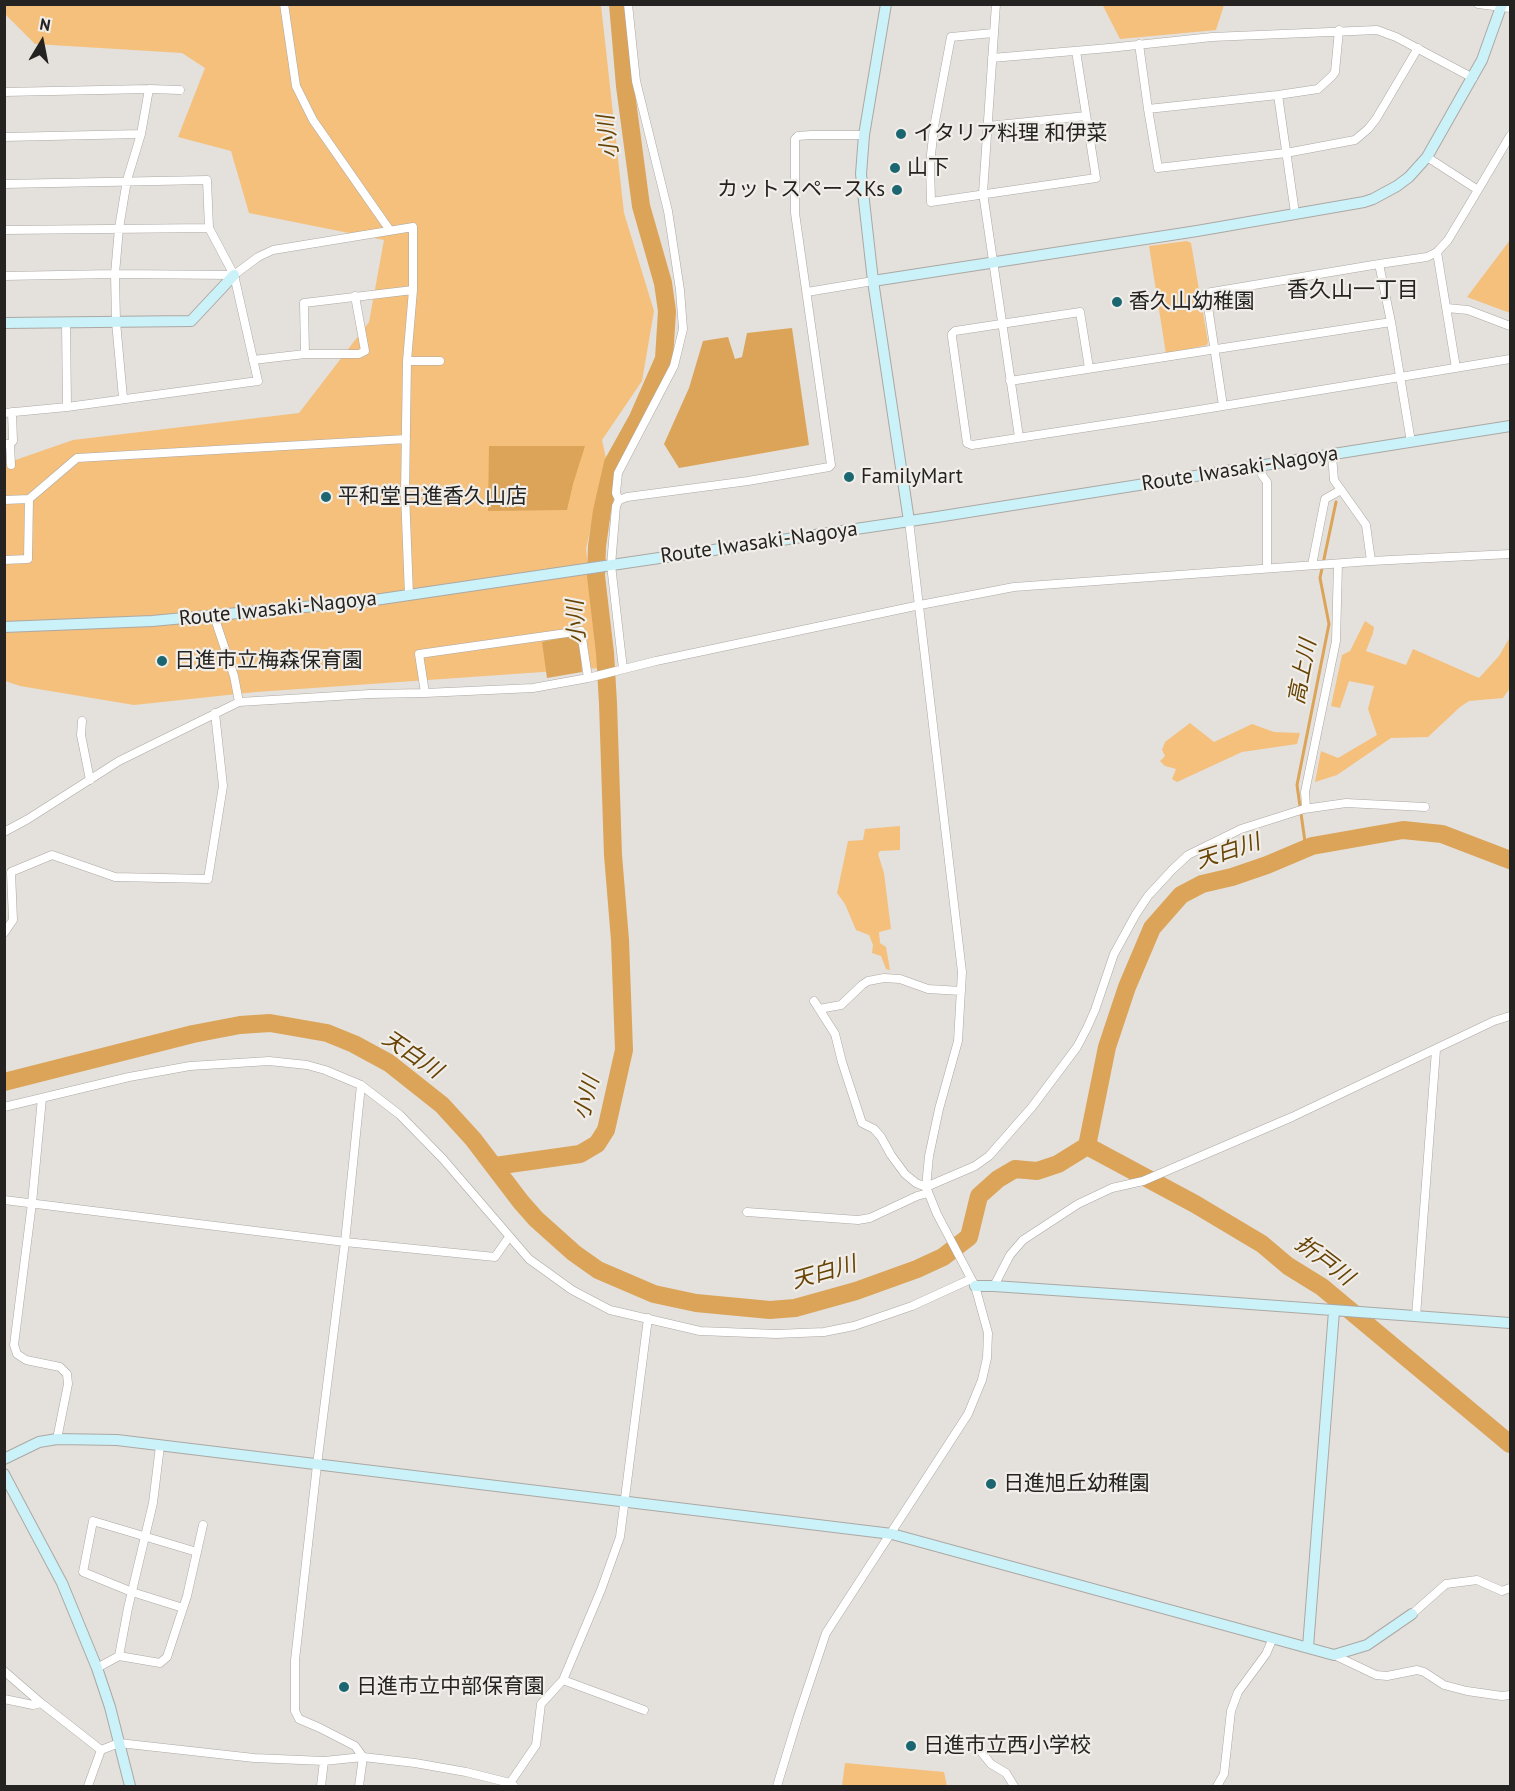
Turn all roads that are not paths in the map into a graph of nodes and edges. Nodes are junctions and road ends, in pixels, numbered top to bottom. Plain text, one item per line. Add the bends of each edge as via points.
1 (284, 4) edge
2 (628, 4) edge
3 (886, 4) edge
4 (996, 4) edge
5 (1478, 4) edge
6 (1504, 7) edge
7 (1340, 30) junction
8 (993, 33) junction
9 (1139, 44) junction
10 (1418, 48) junction
11 (1076, 51) junction
12 (992, 58) junction
13 (1473, 78) junction
14 (149, 89) junction
15 (180, 90) dead end
16 (4, 92) edge
17 (1278, 95) junction
18 (1148, 109) junction
19 (1086, 116) junction
20 (988, 126) junction
21 (141, 134) junction
22 (864, 135) junction
23 (1510, 136) edge
24 (4, 137) edge
25 (1286, 153) junction
26 (1426, 157) junction
27 (127, 180) junction
28 (4, 184) edge
29 (1478, 190) junction
30 (983, 193) junction
31 (1295, 213) junction
32 (119, 228) junction
33 (209, 228) junction
34 (389, 229) junction
35 (4, 230) edge
36 (1437, 252) junction
37 (993, 263) junction
38 (1379, 264) junction
39 (115, 274) junction
40 (234, 275) junction
41 (4, 276) edge
42 (873, 281) junction
43 (413, 290) junction
44 (807, 292) junction
45 (355, 297) junction
46 (1447, 308) junction
47 (116, 322) junction
48 (1391, 322) junction
49 (4, 323) edge
50 (66, 323) junction
51 (1003, 325) junction
52 (1510, 326) edge
53 (1215, 348) junction
54 (305, 354) junction
55 (1510, 359) edge
56 (253, 360) junction
57 (407, 361) junction
58 (440, 362) dead end
59 (1089, 368) junction
60 (1456, 368) junction
61 (1401, 379) junction
62 (1010, 381) junction
63 (123, 398) junction
64 (1223, 406) junction
65 (67, 407) junction
66 (8, 412) edge
67 (1510, 426) edge
68 (1018, 437) junction
69 (406, 439) junction
70 (1411, 442) junction
71 (7, 444) edge
72 (1332, 455) junction
73 (11, 465) dead end
74 (1261, 466) junction
75 (1341, 490) junction
76 (29, 499) junction
77 (4, 500) edge
78 (620, 500) junction
79 (909, 521) junction
80 (1510, 554) edge
81 (4, 560) edge
82 (1371, 561) junction
83 (1338, 564) junction
84 (1320, 565) junction
85 (607, 566) junction
86 (1267, 568) junction
87 (409, 595) junction
88 (920, 605) junction
89 (214, 616) junction
90 (4, 627) edge
91 (619, 670) junction
92 (588, 678) junction
93 (425, 693) junction
94 (239, 702) junction
95 (215, 713) junction
96 (82, 721) dead end
97 (90, 780) junction
98 (1425, 807) dead end
99 (1305, 809) junction
100 (4, 832) edge
101 (4, 933) edge
102 (961, 991) junction
103 (814, 1001) dead end
104 (819, 1009) junction
105 (1510, 1016) edge
106 (1436, 1050) junction
107 (361, 1086) junction
108 (42, 1098) junction
109 (4, 1107) edge
110 (927, 1190) junction
111 (4, 1200) edge
112 (32, 1203) junction
113 (747, 1212) dead end
114 (509, 1237) junction
115 (345, 1242) junction
116 (973, 1283) junction
117 (994, 1286) junction
118 (1334, 1311) junction
119 (1416, 1316) junction
120 (648, 1318) junction
121 (1510, 1323) edge
122 (57, 1438) junction
123 (160, 1446) junction
124 (4, 1459) edge
125 (317, 1465) junction
126 (4, 1474) edge
127 (624, 1500) junction
128 (203, 1525) dead end
129 (892, 1534) junction
130 (145, 1537) junction
131 (197, 1552) junction
132 (1510, 1588) edge
133 (132, 1593) junction
134 (183, 1608) junction
135 (1412, 1614) joint
136 (1273, 1638) junction
137 (1308, 1647) junction
138 (1334, 1655) junction
139 (119, 1656) junction
140 (96, 1668) junction
141 (4, 1671) edge
142 (563, 1680) junction
143 (1510, 1695) edge
144 (4, 1699) edge
145 (41, 1703) junction
146 (644, 1710) dead end
147 (119, 1743) junction
148 (101, 1750) junction
149 (982, 1754) dead end
150 (363, 1757) junction
151 (324, 1761) junction
152 (512, 1785) edge
153 (88, 1786) edge
154 (130, 1786) edge
155 (321, 1786) edge
156 (359, 1786) edge
157 (777, 1786) edge
158 (1014, 1786) edge
159 (1217, 1786) edge

1 - 34 street via 296,86 313,120
2 - 78 street via 636,81 668,210 682,329 674,366 618,473 616,493
3 - 22 street
4 - 8 street
5 - 6 street
6 - 13 street
7 - 9 street
7 - 10 street via 1384,31
7 - 17 street via 1332,76 1318,89
8 - 12 street
8 - 30 street via 951,36 930,164 931,202
9 - 11 street
9 - 18 street
10 - 13 street
10 - 25 street via 1376,119 1355,140
11 - 12 street
11 - 19 street
12 - 20 street
13 - 26 street
14 - 15 street
14 - 16 street
14 - 21 street
17 - 18 street
17 - 25 street
18 - 25 street via 1158,168
19 - 20 street
19 - 30 street via 1096,178
20 - 30 street
21 - 24 street
21 - 27 street
22 - 42 street via 862,192
22 - 44 street via 811,135 795,139 795,213
23 - 29 street
25 - 31 street
26 - 29 street
26 - 31 street via 1409,177 1373,199
27 - 28 street
27 - 32 street
27 - 33 street via 207,180
29 - 36 street
30 - 37 street
31 - 37 street
32 - 33 street
32 - 35 street
32 - 39 street
33 - 40 street
34 - 40 street via 273,250
34 - 43 street via 412,227
36 - 38 street
36 - 46 street
37 - 42 street
37 - 51 street
38 - 48 street
38 - 53 street via 1206,292
39 - 40 street
39 - 41 street
39 - 47 street
40 - 47 street via 191,321
40 - 56 street
42 - 44 street
42 - 79 street
43 - 45 street
43 - 57 street
44 - 78 street via 831,465
45 - 54 street via 304,303
45 - 54 street via 365,351
46 - 52 street via 1468,310
46 - 60 street
47 - 50 street
47 - 63 street
48 - 53 street
48 - 61 street
49 - 50 street
50 - 65 street
51 - 59 street via 1080,312
51 - 62 street
51 - 68 street via 952,334 964,437 972,445
53 - 59 street
53 - 64 street
54 - 56 street
55 - 60 street
56 - 63 street via 258,381
57 - 58 street
57 - 69 street
59 - 62 street
60 - 61 street
61 - 64 street
61 - 70 street
62 - 68 street
63 - 65 street
64 - 68 street
65 - 66 street
66 - 71 street via 13,441
67 - 70 street, Route Iwasaki-Nagoya
69 - 76 street via 77,458
69 - 87 street
70 - 72 street, Route Iwasaki-Nagoya
71 - 73 street
72 - 74 street, Route Iwasaki-Nagoya
72 - 75 street via 1334,480
74 - 79 street, Route Iwasaki-Nagoya
74 - 86 street via 1267,482
75 - 82 street via 1366,525
75 - 84 street via 1325,499
76 - 77 street
76 - 81 street via 28,559
78 - 85 street
79 - 85 street, Route Iwasaki-Nagoya
79 - 88 street
80 - 82 street
82 - 83 street
83 - 84 street
83 - 99 street via 1336,640 1305,792
84 - 86 street
85 - 87 street, Route Iwasaki-Nagoya
85 - 91 street
86 - 88 street via 1014,587
87 - 89 street, Route Iwasaki-Nagoya
88 - 91 street
88 - 102 street via 962,972
89 - 90 street, Route Iwasaki-Nagoya
89 - 94 street
91 - 92 street
92 - 93 street via 533,688
92 - 93 street via 581,630 418,654
93 - 94 street
94 - 95 street
95 - 97 street
95 - 101 street via 223,786 208,879 116,877 52,855 10,872 13,920
96 - 97 street
97 - 100 street
98 - 99 street via 1346,803
99 - 110 street via 1207,844 1172,870 1148,896 1114,954 1095,1010 1077,1047 1032,1107 982,1161
102 - 104 street via 928,989 884,978 868,981 841,1005
102 - 110 street via 958,1041 929,1156
103 - 104 street
104 - 110 street via 835,1035 862,1123 881,1137 905,1174
105 - 106 street
106 - 117 street via 1292,1117 1078,1204 1023,1240
106 - 119 street
107 - 108 street via 307,1065 242,1062 190,1066
107 - 114 street via 400,1115
107 - 115 street
108 - 109 street
108 - 112 street
110 - 113 street via 858,1220
110 - 116 street
111 - 112 street
112 - 115 street
112 - 122 street via 14,1345 17,1354 26,1360 60,1367 67,1374
114 - 115 street via 495,1257
114 - 120 street via 529,1259 572,1290 610,1310
115 - 125 street
116 - 117 street
116 - 120 street via 854,1326 824,1332 728,1334
116 - 129 street via 988,1333 985,1371 968,1414
117 - 118 street
118 - 119 street
118 - 137 street
119 - 121 street
120 - 127 street
122 - 123 street
122 - 124 street
123 - 125 street
123 - 130 street
125 - 127 street
125 - 150 street via 295,1660 295,1711 298,1719 355,1746
126 - 140 street via 62,1583
127 - 129 street
127 - 142 street via 620,1538
128 - 131 street
129 - 136 street
129 - 157 street via 826,1633
130 - 131 street
130 - 133 street
130 - 133 street via 93,1521 83,1572
131 - 134 street
132 - 135 street via 1502,1591 1477,1580 1446,1584
133 - 134 street
133 - 139 street
134 - 139 street via 167,1657 159,1663
135 - 138 street via 1367,1645
136 - 137 street
136 - 159 street via 1238,1692 1231,1712 1224,1774
137 - 138 street
138 - 143 street via 1376,1675 1417,1670 1444,1685
139 - 140 street
140 - 147 street
141 - 145 street
142 - 146 street
142 - 152 street via 541,1704 536,1745
144 - 145 street
145 - 148 street
147 - 148 street
147 - 151 street via 254,1758
147 - 154 street
148 - 153 street
149 - 158 street via 1006,1773
150 - 151 street
150 - 152 street via 466,1772
150 - 156 street
151 - 155 street

